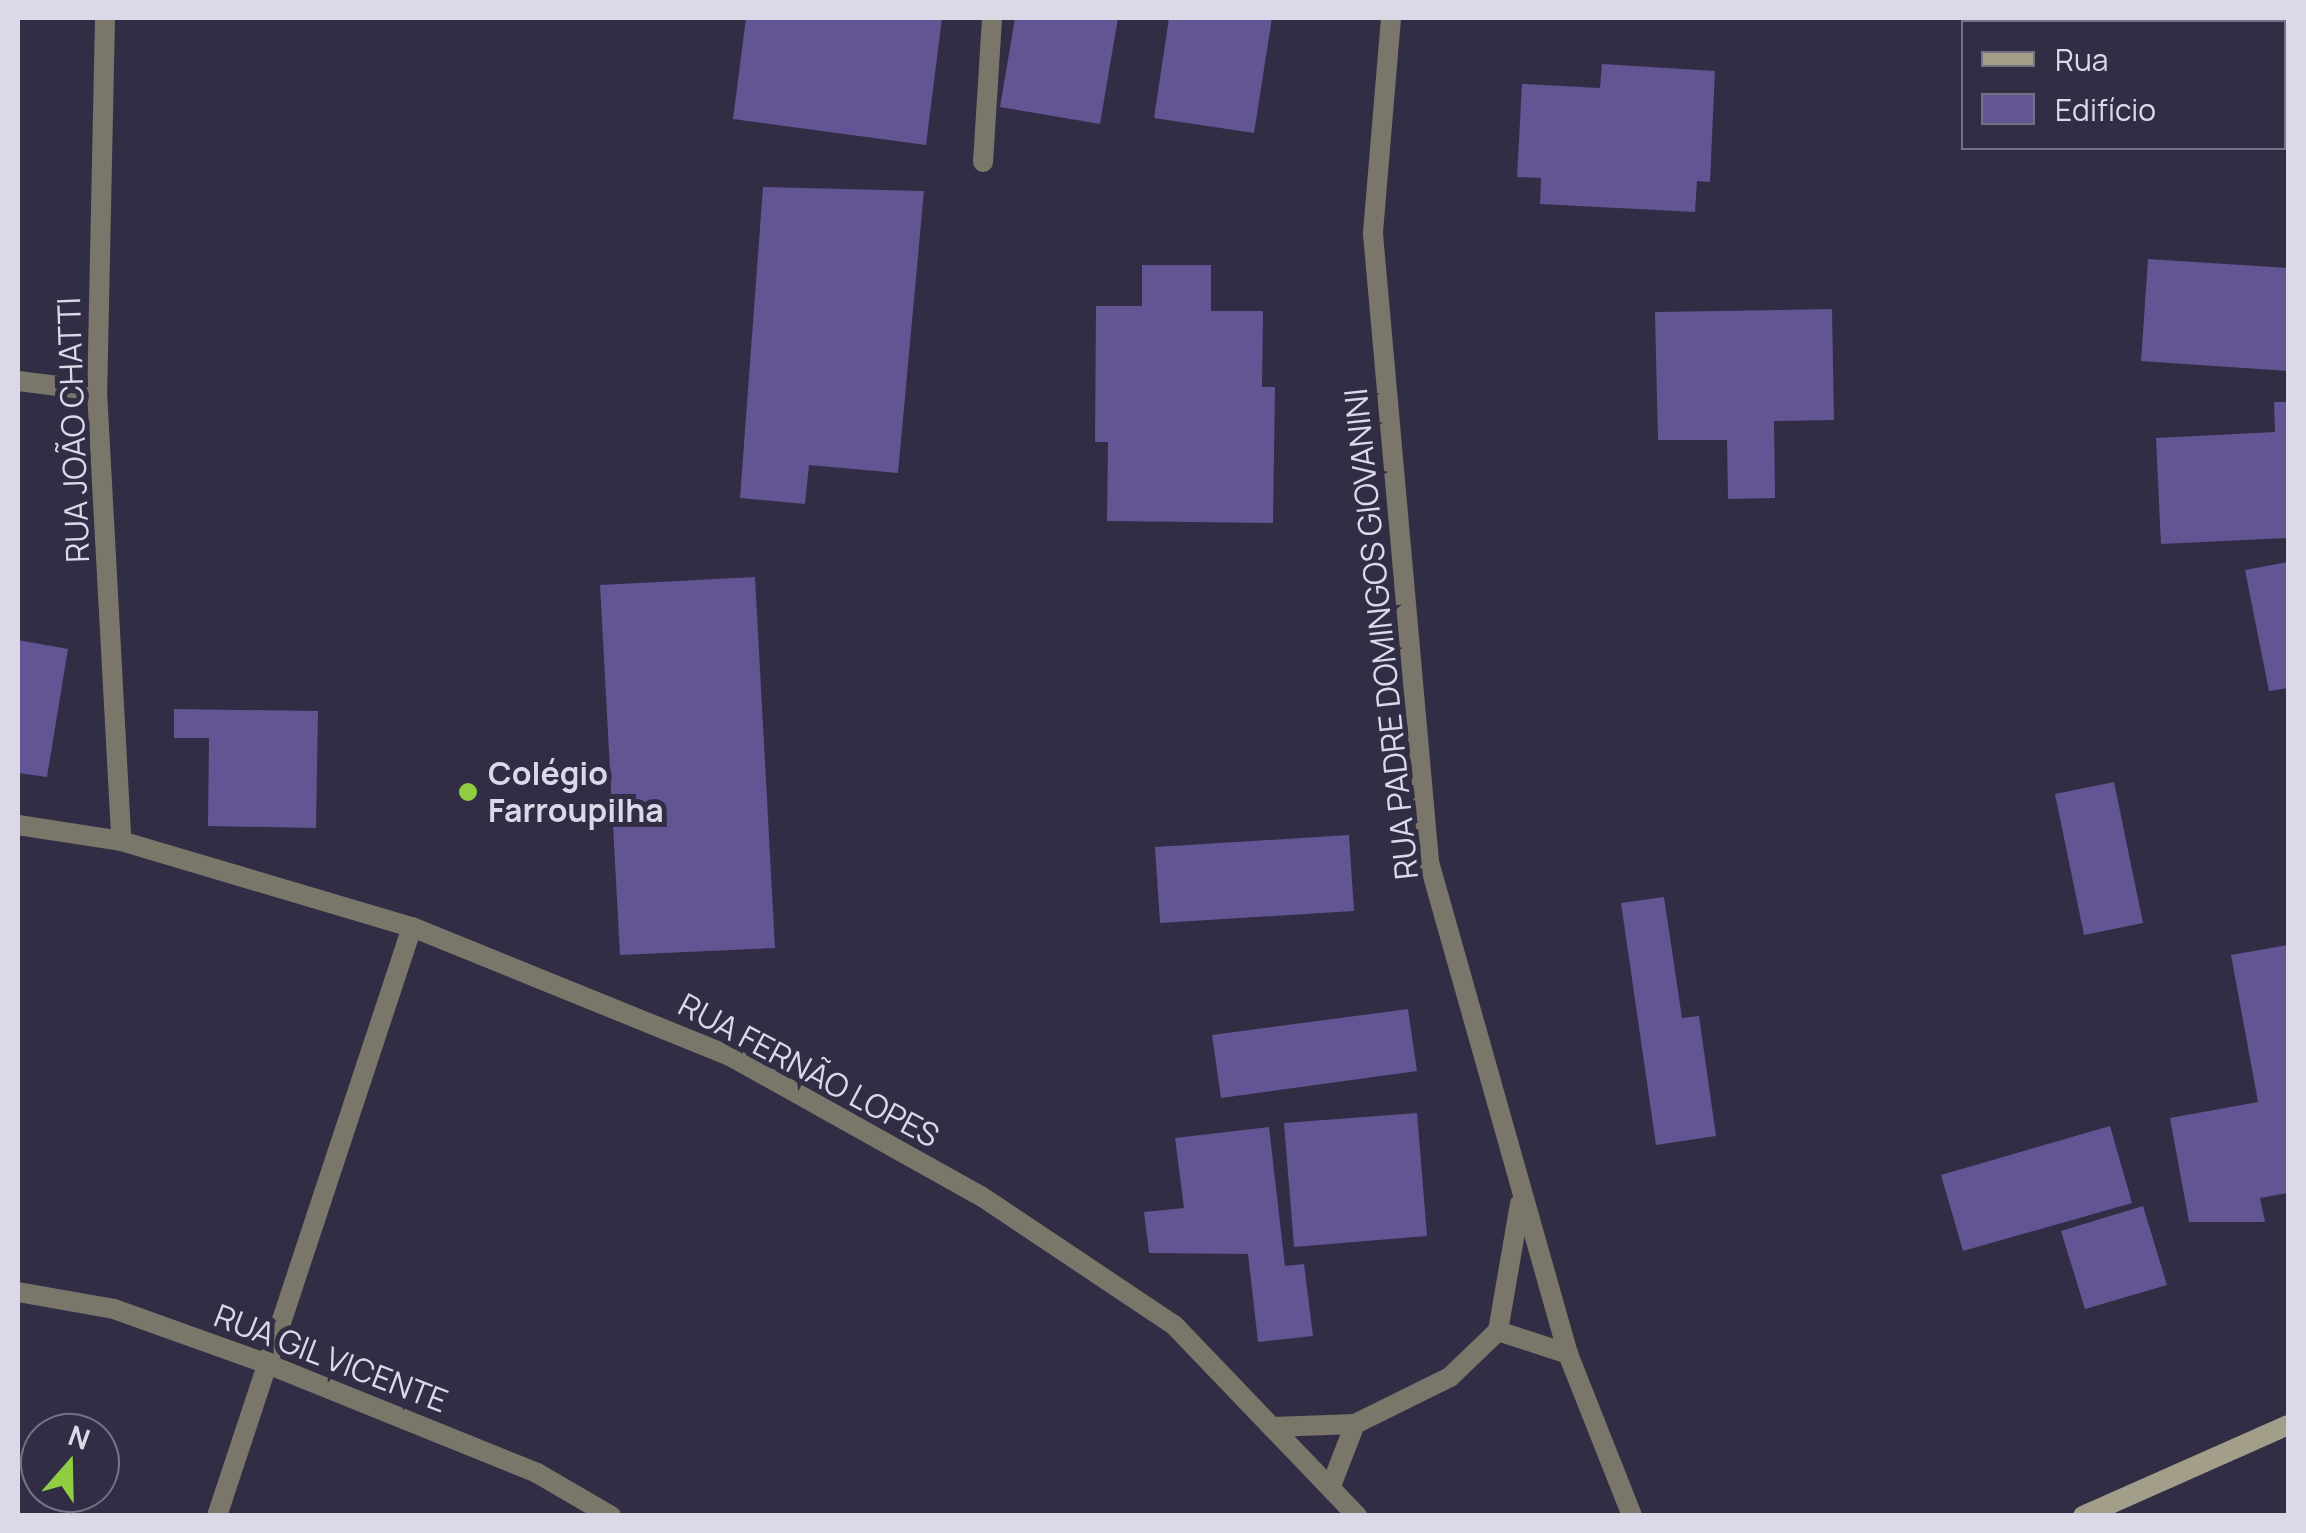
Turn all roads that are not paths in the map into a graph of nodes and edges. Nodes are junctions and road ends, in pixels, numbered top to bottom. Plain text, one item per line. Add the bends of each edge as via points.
1 (105, 18) edge
2 (992, 18) edge
3 (1391, 18) edge
4 (983, 162) dead end
5 (18, 381) edge
6 (98, 391) junction
7 (18, 825) edge
8 (121, 841) junction
9 (412, 927) junction
10 (1521, 1198) junction
11 (18, 1292) edge
12 (1498, 1331) junction
13 (1568, 1354) junction
14 (266, 1363) junction
15 (1355, 1424) junction
16 (2288, 1425) edge
17 (1273, 1427) junction
18 (1331, 1486) junction
19 (217, 1516) edge
20 (610, 1516) edge
21 (1357, 1516) edge
22 (1632, 1516) edge
23 (2084, 1516) edge

1 - 6 street, RUA JOÃO CHATTI
2 - 4 street
3 - 10 street, RUA PADRE DOMINGOS GIOVANINI via 1373,234 1429,862
5 - 6 street
6 - 8 street, RUA JOÃO CHATTI
7 - 8 street, RUA FERNÃO LOPES
8 - 9 street, RUA FERNÃO LOPES
9 - 14 street
9 - 17 street, RUA FERNÃO LOPES via 730,1056 981,1196 1174,1325
10 - 12 street
10 - 13 street, RUA PADRE DOMINGOS GIOVANINI
11 - 14 street, RUA GIL VICENTE via 114,1309
12 - 13 street
12 - 15 street via 1450,1378
13 - 22 street, RUA PADRE DOMINGOS GIOVANINI
14 - 19 street
14 - 20 street, RUA GIL VICENTE via 537,1473
15 - 17 street
15 - 18 street
16 - 23 main road
17 - 18 street, RUA FERNÃO LOPES
18 - 21 street, RUA FERNÃO LOPES

